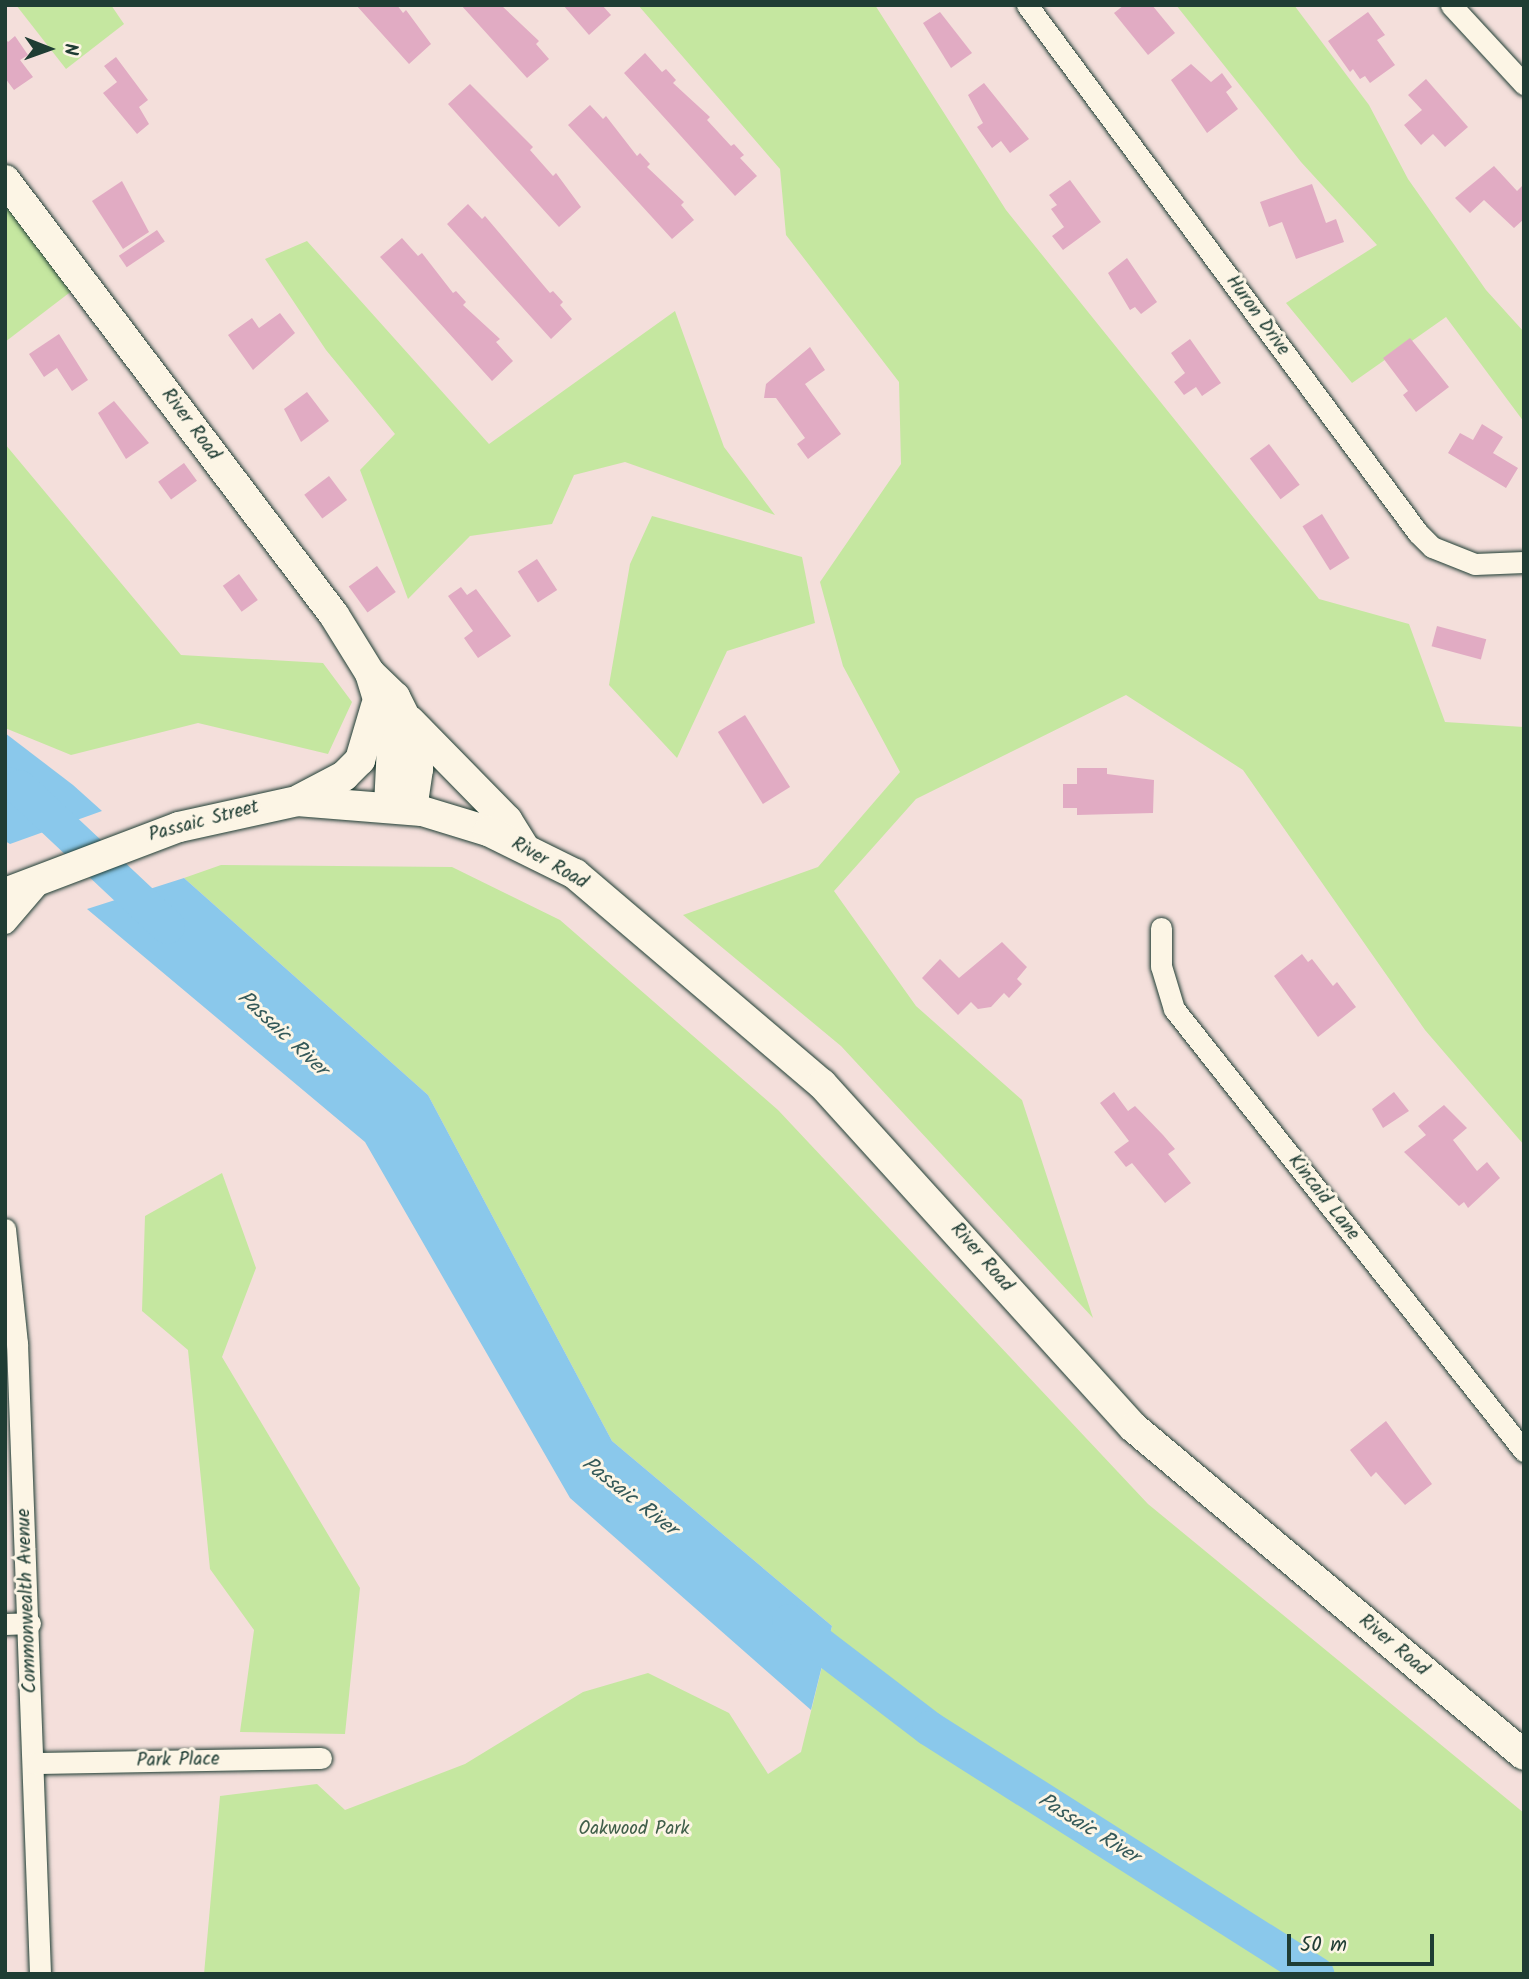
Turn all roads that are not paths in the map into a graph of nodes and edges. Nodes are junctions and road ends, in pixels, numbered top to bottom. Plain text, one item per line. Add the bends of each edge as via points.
1 (1027, 5) edge
2 (1451, 5) edge
3 (1524, 84) edge
4 (5, 180) edge
5 (1524, 562) edge
6 (370, 673) junction
7 (376, 706) junction
8 (408, 719) junction
9 (297, 801) junction
10 (400, 807) junction
11 (524, 847) junction
12 (47, 875) junction
13 (5, 893) edge
14 (5, 923) edge
15 (1161, 928) dead end
16 (5, 1229) edge
17 (11, 1344) edge
18 (1524, 1451) edge
19 (30, 1623) junction
20 (5, 1624) edge
21 (1524, 1755) edge
22 (321, 1758) dead end
23 (35, 1763) junction
24 (40, 1974) edge

1 - 5 street, Huron Drive via 1418,533 1432,547 1475,564
2 - 3 street
4 - 6 main road, River Road via 334,615
6 - 7 main road
6 - 8 main road via 395,696
7 - 9 main road via 360,760 344,776
7 - 10 main road via 392,746
8 - 10 main road via 418,769
8 - 11 main road via 507,820
9 - 10 main road, Passaic Street
9 - 12 main road, Passaic Street via 223,814
10 - 11 main road, River Road
11 - 21 main road, River Road via 575,874 622,911 822,1084 1133,1427
12 - 13 main road, Passaic Street
12 - 14 street
15 - 18 street, Kincaid Lane via 1161,966 1174,1009
16 - 17 street, Commonwealth Avenue
17 - 19 street, Commonwealth Avenue
19 - 20 street
19 - 23 street, Commonwealth Avenue
22 - 23 street, Park Place
23 - 24 street, Commonwealth Avenue

